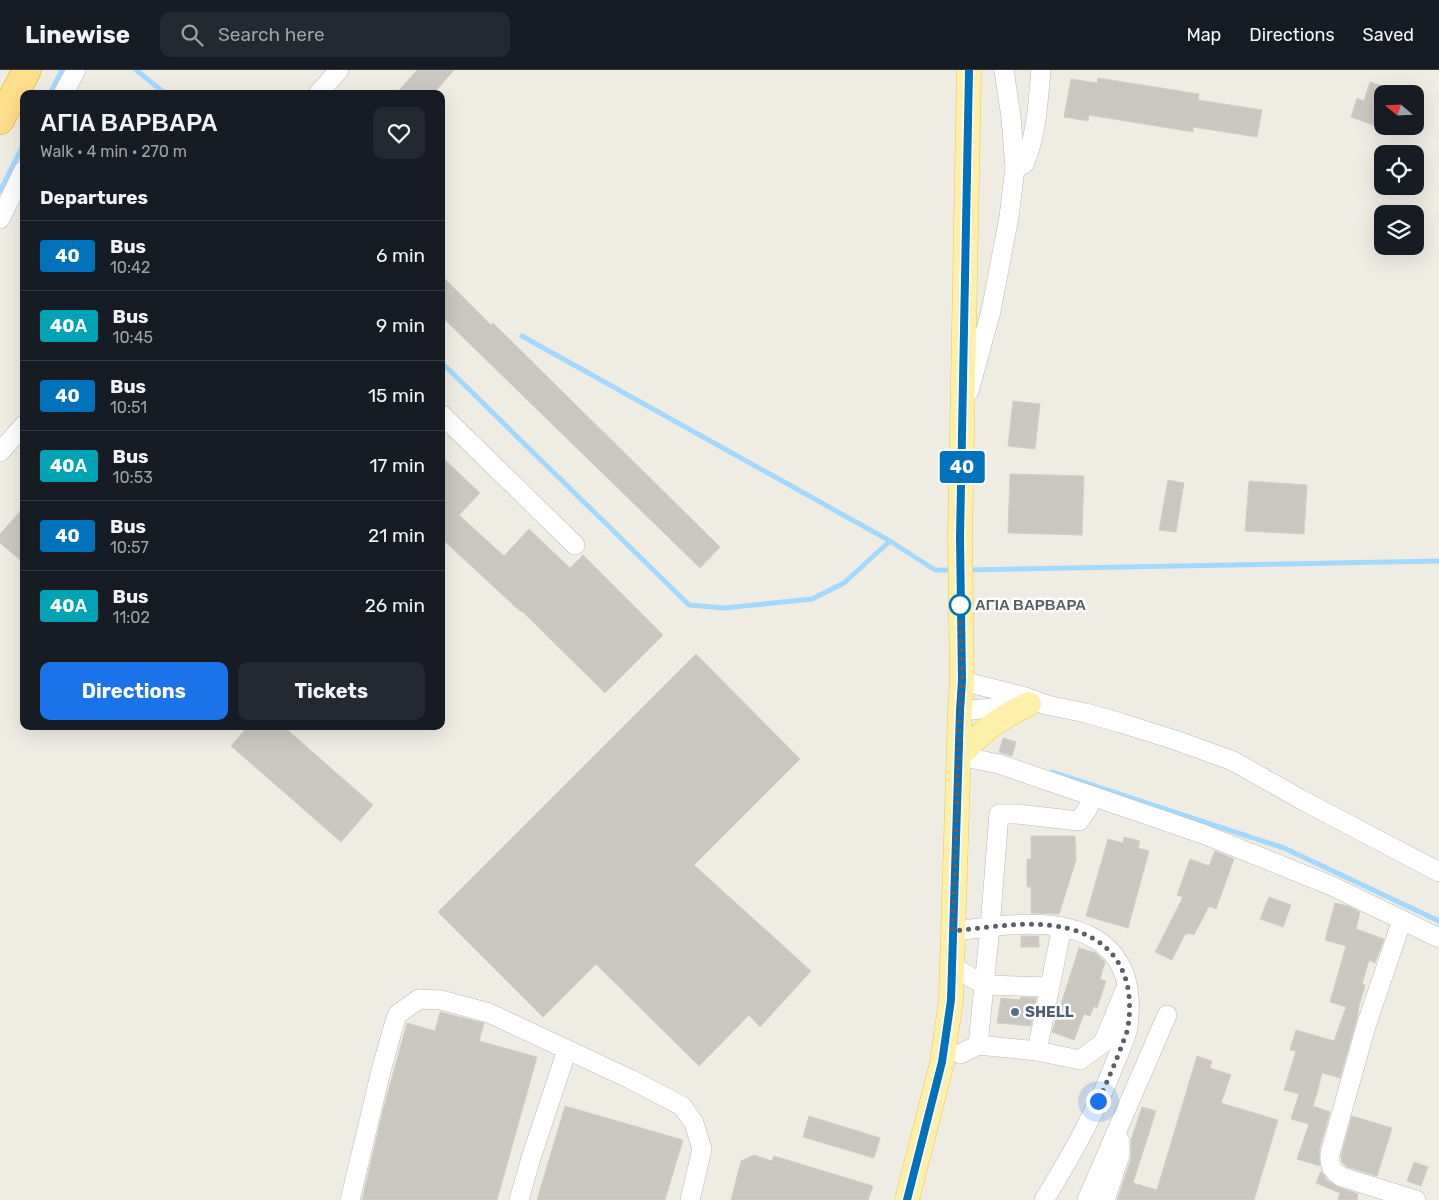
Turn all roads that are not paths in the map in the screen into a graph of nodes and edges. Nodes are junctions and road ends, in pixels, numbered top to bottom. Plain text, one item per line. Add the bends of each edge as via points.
1 (27, 70) edge
2 (76, 70) edge
3 (339, 70) edge
4 (969, 70) edge
5 (1004, 70) edge
6 (1041, 70) edge
7 (65, 90) edge
8 (322, 90) edge
9 (0, 120) edge
10 (1015, 168) junction
11 (20, 178) edge
12 (0, 219) edge
13 (962, 414) junction
14 (445, 418) edge
15 (20, 430) edge
16 (0, 452) edge
17 (575, 545) dead end
18 (962, 680) junction
19 (1038, 705) junction
20 (960, 711) junction
21 (959, 756) junction
22 (1092, 796) junction
23 (1439, 872) edge
24 (1402, 920) junction
25 (990, 927) junction
26 (1062, 927) junction
27 (953, 931) junction
28 (1439, 938) edge
29 (952, 966) junction
30 (1128, 984) junction
31 (984, 985) junction
32 (1049, 987) junction
33 (1167, 1015) dead end
34 (978, 1045) junction
35 (567, 1050) junction
36 (1037, 1052) junction
37 (960, 1054) dead end
38 (1119, 1127) junction
39 (350, 1200) edge
40 (519, 1200) edge
41 (690, 1200) edge
42 (907, 1200) edge
43 (1044, 1200) edge
44 (1088, 1200) edge
45 (1105, 1200) edge
46 (1416, 1200) edge

1 - 9 highway
2 - 7 street
3 - 8 street
4 - 13 main road
5 - 10 street
6 - 10 street via 1036,130 1024,164
10 - 13 street via 1009,217 990,311
11 - 12 street
13 - 18 main road
14 - 17 street
15 - 16 street
18 - 19 street via 1022,696
18 - 20 main road
19 - 20 street
19 - 21 main road via 994,723
19 - 23 street via 1086,713 1233,761
20 - 21 main road
21 - 22 street via 1000,764
21 - 27 main road
22 - 24 street via 1203,834 1332,886
22 - 25 street via 1079,821 999,814
24 - 28 street
24 - 46 street via 1366,1026 1330,1162 1335,1173 1342,1177
25 - 26 street
25 - 27 street
25 - 31 street
26 - 30 street via 1090,936 1106,948 1117,958
26 - 32 street
27 - 29 main road
29 - 31 street
29 - 42 main road via 951,1000 942,1062
30 - 36 street via 1103,1043 1080,1060
30 - 43 street via 1128,1028 1112,1070 1076,1147
31 - 32 street
31 - 34 street
32 - 36 street
33 - 38 street
34 - 36 street
34 - 37 street
35 - 39 street via 489,1013 441,1000 419,999 398,1014 395,1021
35 - 40 street
35 - 41 street via 682,1106 694,1124 702,1149
38 - 44 street
38 - 45 street via 1120,1155

